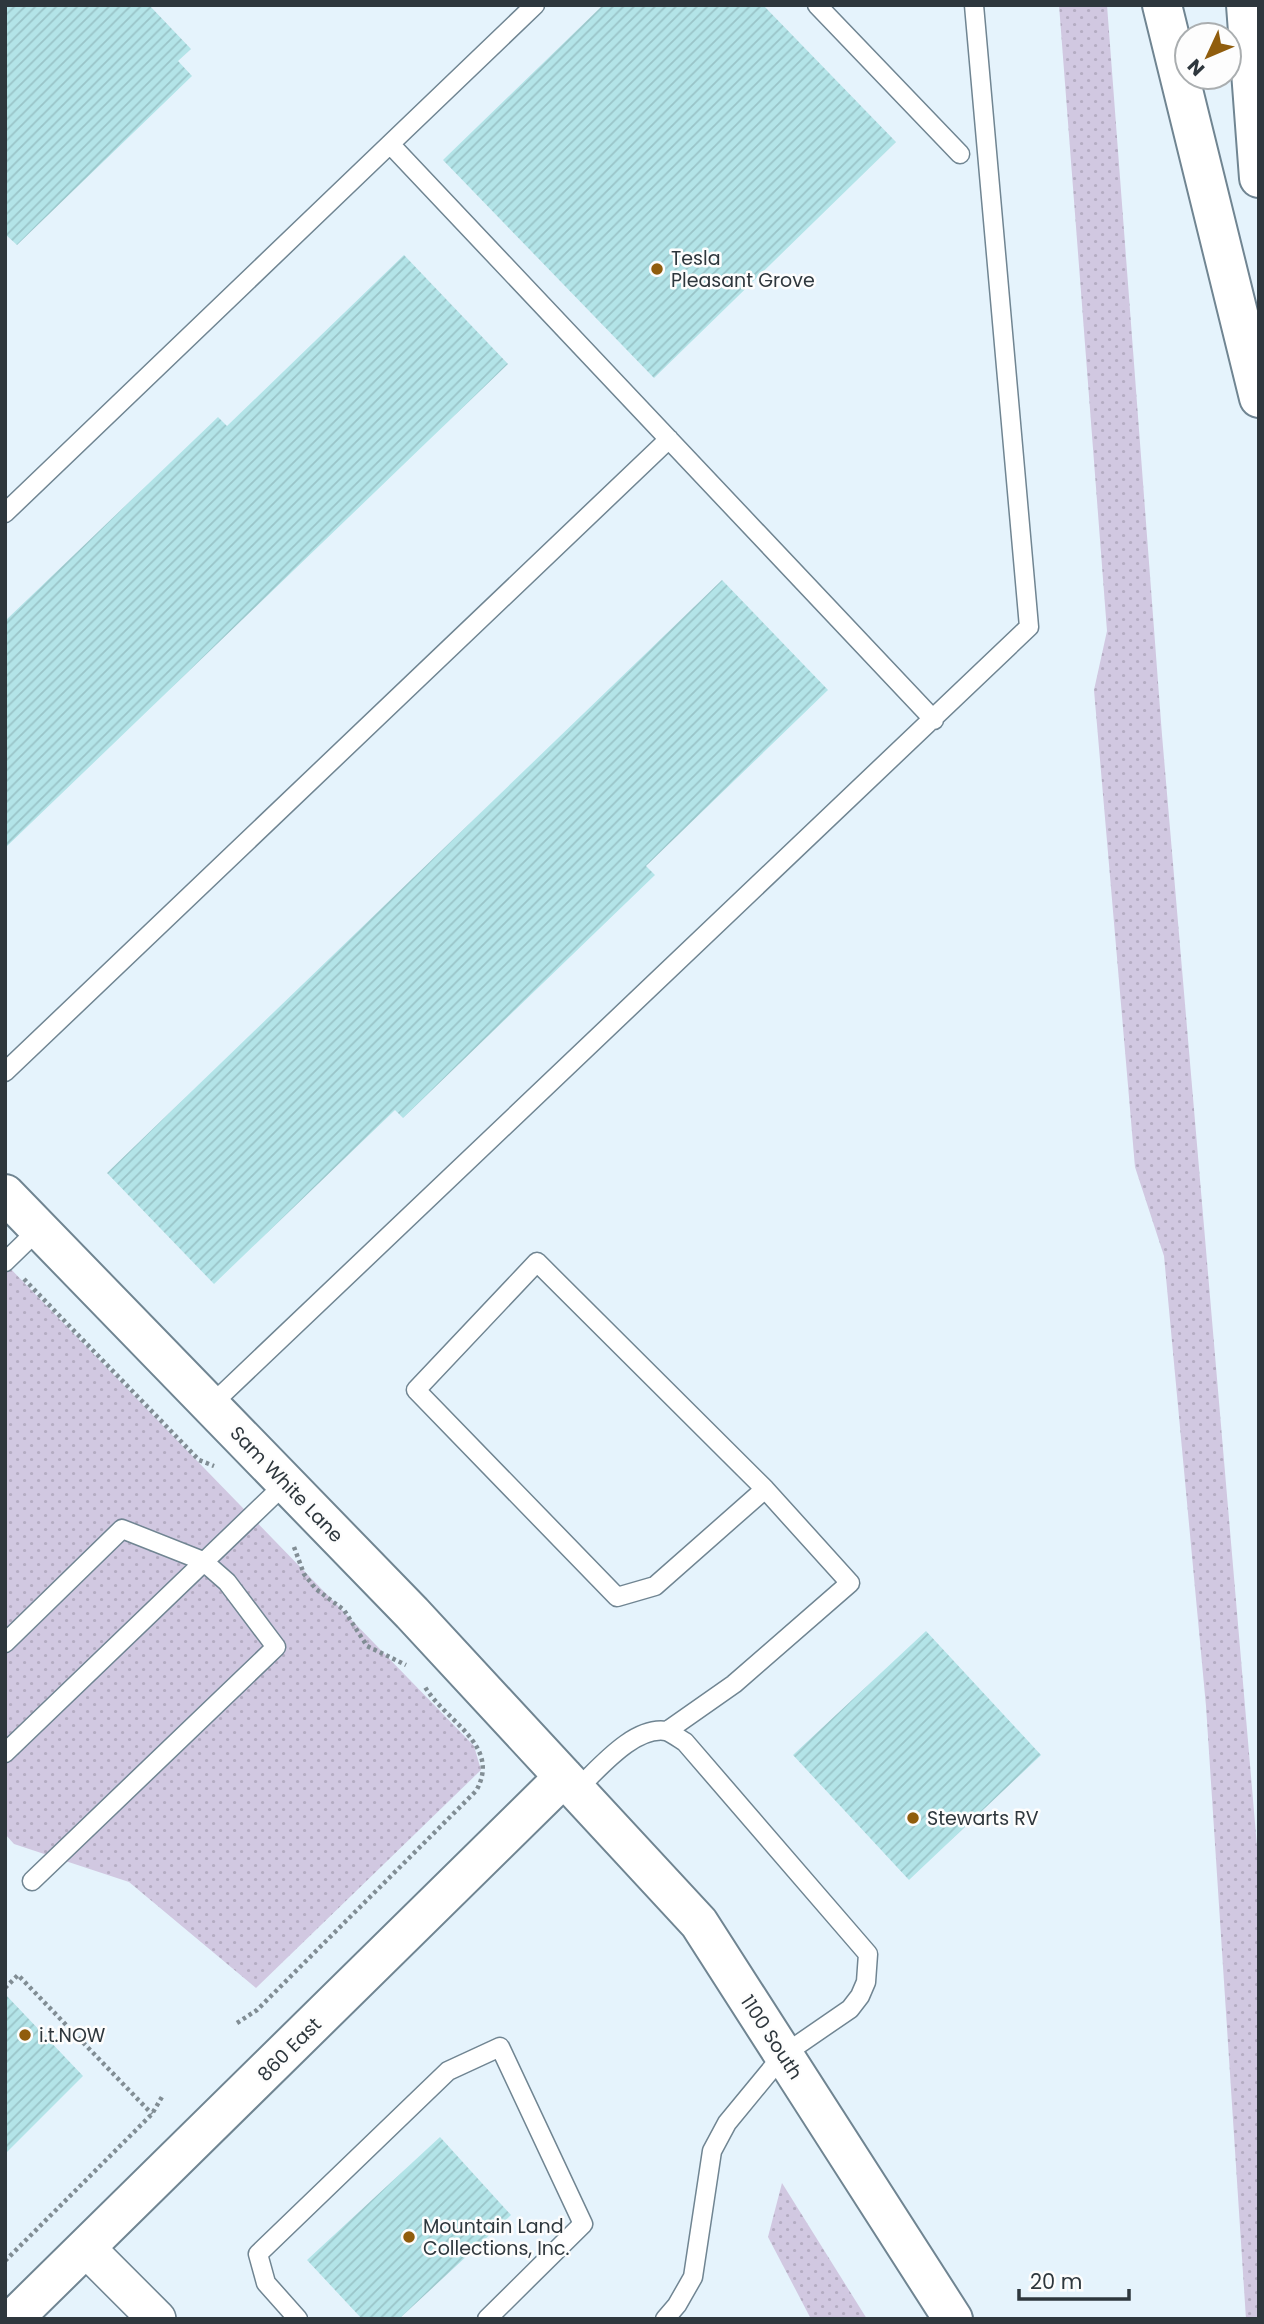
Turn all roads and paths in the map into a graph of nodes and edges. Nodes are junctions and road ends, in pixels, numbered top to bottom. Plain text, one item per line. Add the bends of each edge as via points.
1 (535, 5) edge
2 (817, 5) edge
3 (974, 5) edge
4 (1162, 5) edge
5 (1246, 5) edge
6 (390, 144) junction
7 (960, 154) dead end
8 (1259, 178) edge
9 (1259, 397) edge
10 (669, 439) junction
11 (5, 513) edge
12 (934, 720) junction
13 (5, 1072) edge
14 (5, 1194) edge
15 (39, 1229) junction
16 (6, 1261) edge
17 (211, 1405) junction
18 (215, 1466) dead end
19 (286, 1483) junction
20 (765, 1489) junction
21 (293, 1544) dead end
22 (204, 1561) junction
23 (5, 1643) edge
24 (414, 1670) dead end
25 (421, 1679) dead end
26 (667, 1731) junction
27 (5, 1754) edge
28 (570, 1784) junction
29 (32, 1881) dead end
30 (5, 1988) edge
31 (237, 2023) dead end
32 (783, 2055) junction
33 (163, 2095) dead end
34 (152, 2114) junction
35 (86, 2248) junction
36 (5, 2261) edge
37 (13, 2319) edge
38 (157, 2319) edge
39 (298, 2319) edge
40 (487, 2319) edge
41 (665, 2319) edge
42 (953, 2319) edge

1 - 6 lane
2 - 7 lane
3 - 12 lane via 1029,627
4 - 9 main road
5 - 8 main road
6 - 10 lane
6 - 11 lane
10 - 12 lane
10 - 13 lane
12 - 17 lane
14 - 15 main road, Sam White Lane
15 - 16 lane
15 - 17 main road, Sam White Lane
16 - 18 path via 199,1460
17 - 19 main road, Sam White Lane
19 - 22 lane
19 - 28 main road, Sam White Lane
20 - 20 lane via 537,1262 416,1390 617,1597 655,1586
20 - 26 lane via 850,1583 734,1684
21 - 24 path via 304,1574 344,1610 367,1646
22 - 23 lane via 122,1529
22 - 27 lane
22 - 29 lane via 227,1583 276,1647
25 - 31 path via 431,1697 478,1747 485,1762 476,1791 257,2010
26 - 28 lane via 645,1733
26 - 32 lane via 685,1742 868,1954 866,1982 855,2003
28 - 32 main road, 1100 South via 698,1923
28 - 35 main road, 860 East
30 - 34 path via 18,1975
32 - 41 lane via 727,2123 712,2151 693,2277
32 - 42 main road, 1100 South
33 - 34 path
34 - 36 path
35 - 37 main road, 860 East
35 - 38 street
39 - 40 lane via 266,2283 258,2254 448,2071 500,2047 583,2224

